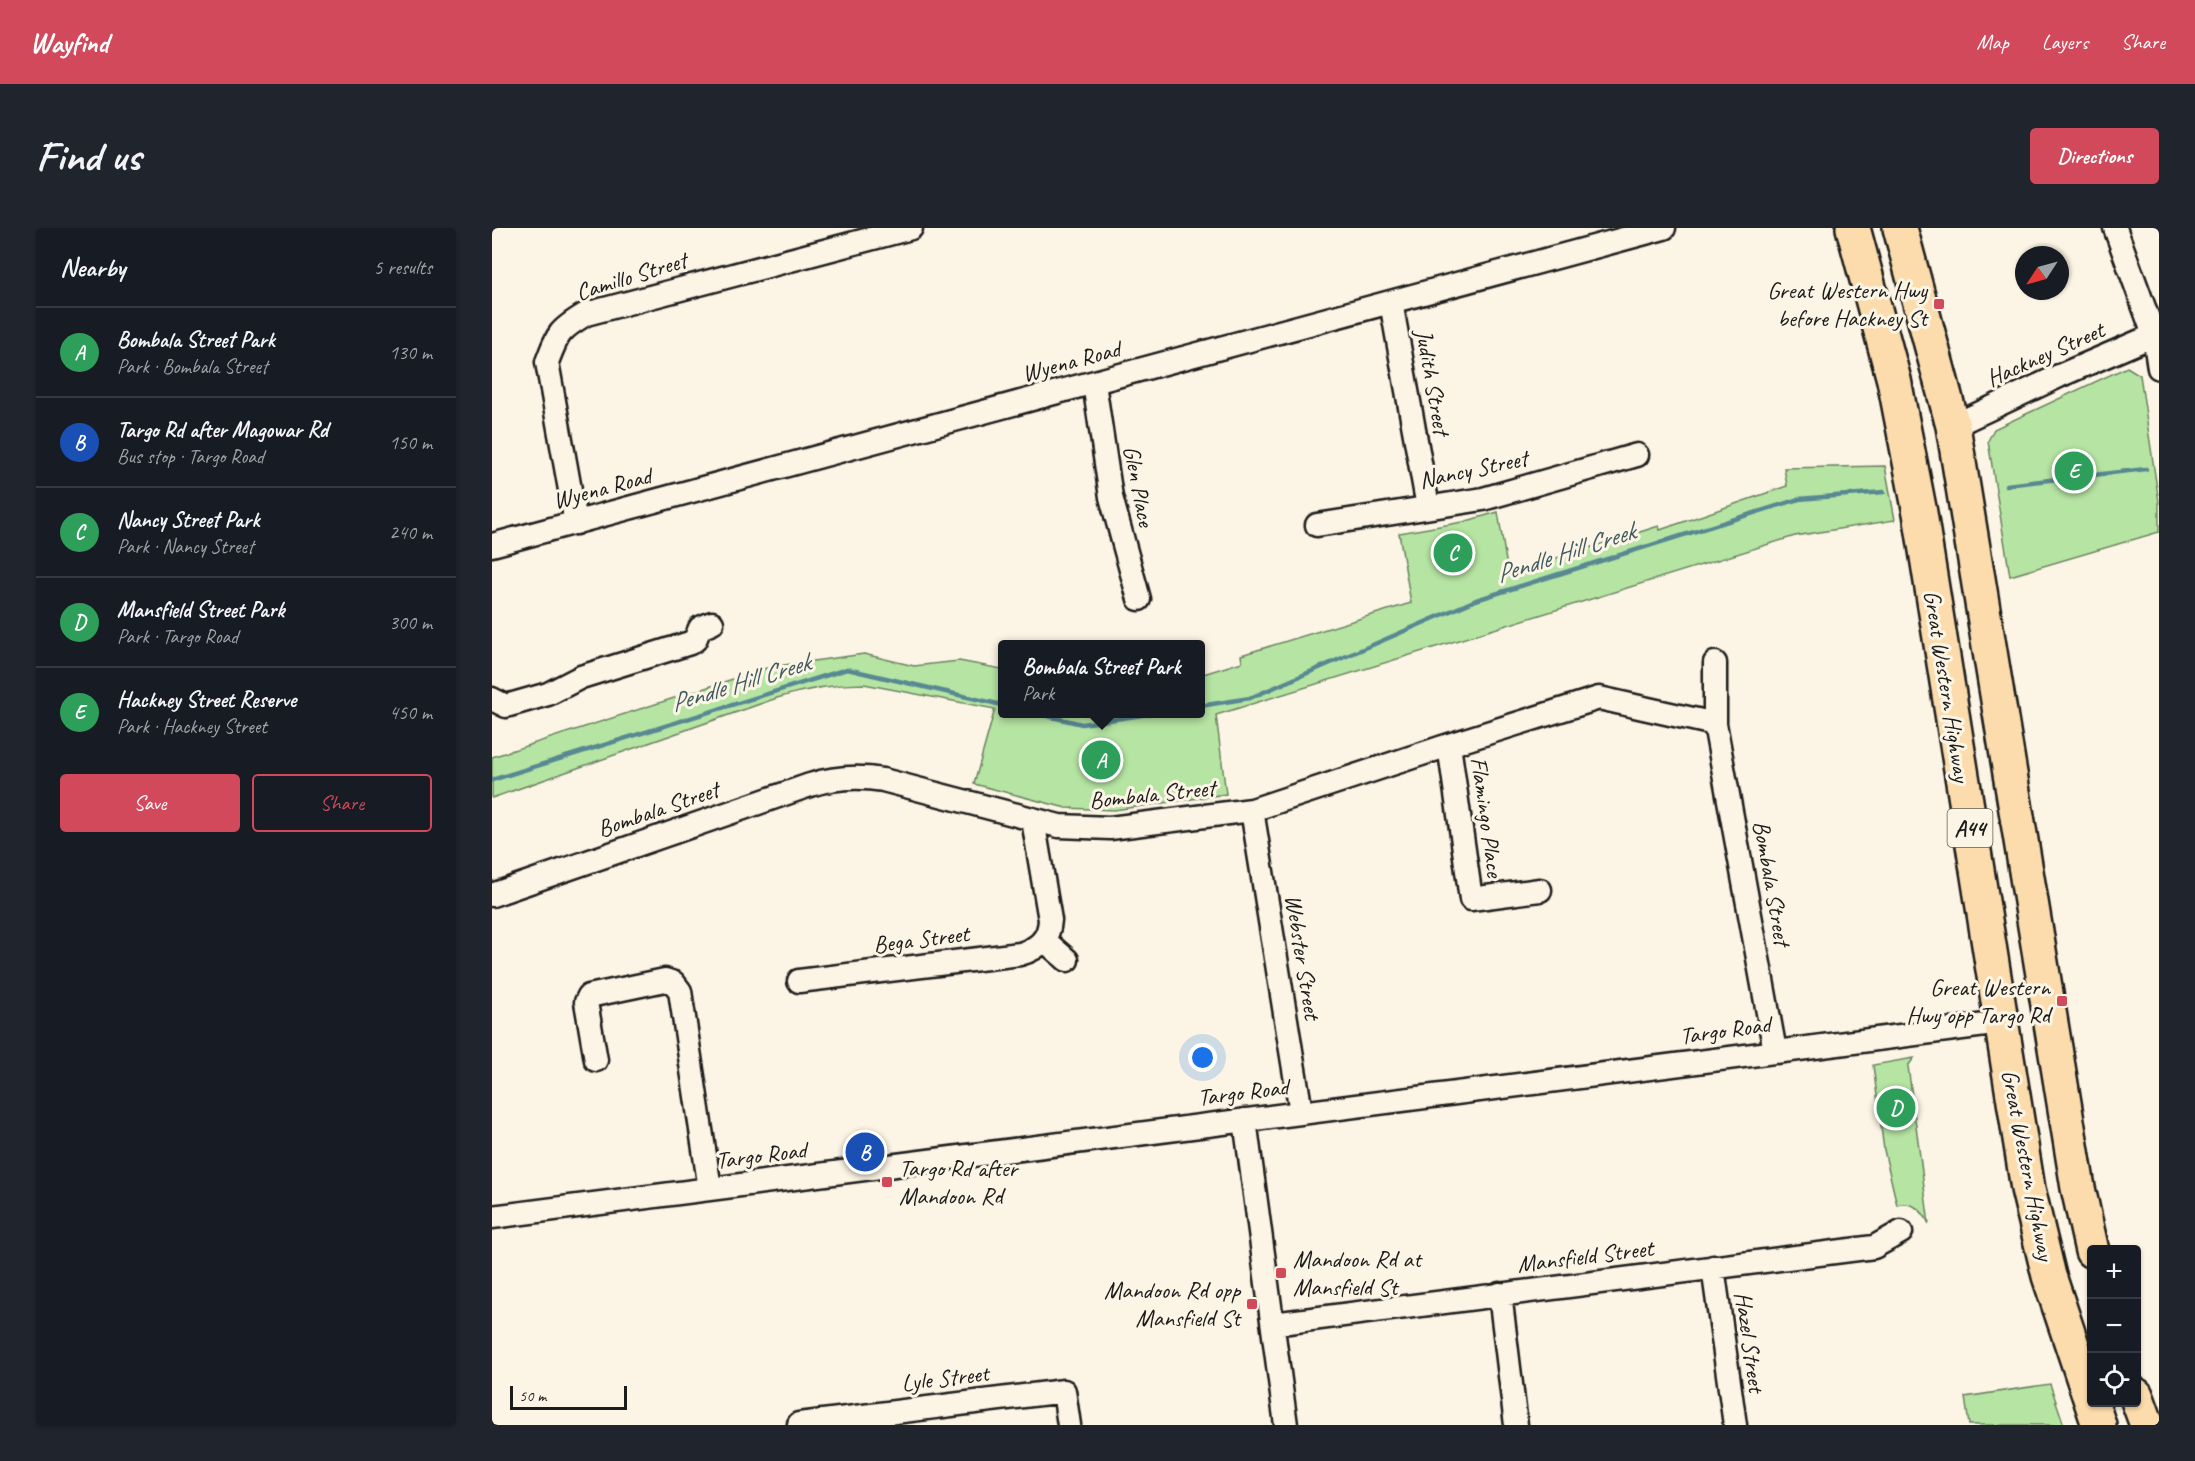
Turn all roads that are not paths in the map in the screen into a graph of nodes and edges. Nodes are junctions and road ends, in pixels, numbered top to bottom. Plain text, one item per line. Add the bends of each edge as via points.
1 (911, 228) edge
2 (1664, 228) edge
3 (1853, 228) edge
4 (1900, 228) edge
5 (2115, 228) edge
6 (1609, 235) edge
7 (1391, 302) junction
8 (2157, 334) edge
9 (2159, 368) edge
10 (1094, 383) junction
11 (1953, 426) junction
12 (1637, 455) dead end
13 (1428, 507) junction
14 (576, 523) junction
15 (1317, 525) dead end
16 (492, 545) edge
17 (1139, 599) dead end
18 (712, 623) dead end
19 (1714, 663) dead end
20 (492, 699) edge
21 (1715, 724) junction
22 (1449, 745) junction
23 (1252, 810) junction
24 (1033, 820) junction
25 (1540, 890) dead end
26 (492, 895) edge
27 (1044, 940) junction
28 (1067, 960) dead end
29 (800, 981) dead end
30 (2001, 1023) junction
31 (1775, 1051) junction
32 (596, 1060) dead end
33 (1301, 1112) junction
34 (1245, 1120) junction
35 (710, 1189) junction
36 (492, 1217) edge
37 (1901, 1232) dead end
38 (2090, 1245) edge
39 (1713, 1267) junction
40 (1500, 1294) junction
41 (1273, 1324) junction
42 (2140, 1407) edge
43 (799, 1424) edge
44 (1069, 1425) edge
45 (1286, 1425) edge
46 (1516, 1425) edge
47 (1735, 1425) edge
48 (2099, 1425) edge
49 (2147, 1425) edge

1 - 14 street, Camillo Street via 586,314 564,327 547,362
2 - 6 street, Wyena Road
3 - 30 highway, Great Western Highway / A44 via 1894,380 1920,513
4 - 11 highway, Great Western Highway / A44
5 - 8 street
6 - 7 street, Wyena Road
7 - 10 street, Wyena Road
7 - 13 street, Judith Street
8 - 9 street
8 - 11 street, Hackney Street
10 - 14 street, Wyena Road
10 - 17 street, Glen Place via 1111,497
11 - 38 highway, Great Western Highway / A44
12 - 13 street, Nancy Street via 1483,499
13 - 15 street, Nancy Street
14 - 16 street, Wyena Road
18 - 20 street via 700,628 690,643 581,677 548,694 506,706
19 - 21 street, Bombala Street
21 - 22 street, Bombala Street via 1599,698
21 - 31 street, Bombala Street
22 - 23 street, Bombala Street
22 - 25 street, Flamingo Place via 1471,899
23 - 24 street, Bombala Street via 1110,828 1069,827
23 - 33 street, Webster Street
24 - 26 street, Bombala Street via 883,780 838,778
24 - 27 street via 1050,920
27 - 28 street
27 - 29 street, Bega Street via 1020,954
30 - 31 street, Targo Road
30 - 48 highway, Great Western Highway / A44 via 2037,1231
31 - 33 street, Targo Road
32 - 35 street via 586,1002 590,996 665,980 677,986
33 - 34 street, Targo Road
34 - 35 street, Targo Road
34 - 41 street
35 - 36 street, Targo Road
37 - 39 street, Mansfield Street via 1874,1247
39 - 40 street, Mansfield Street
39 - 47 street, Hazel Street
40 - 41 street, Mansfield Street
40 - 46 street
41 - 45 street
42 - 49 highway
43 - 44 street, Lyle Street via 1064,1390

